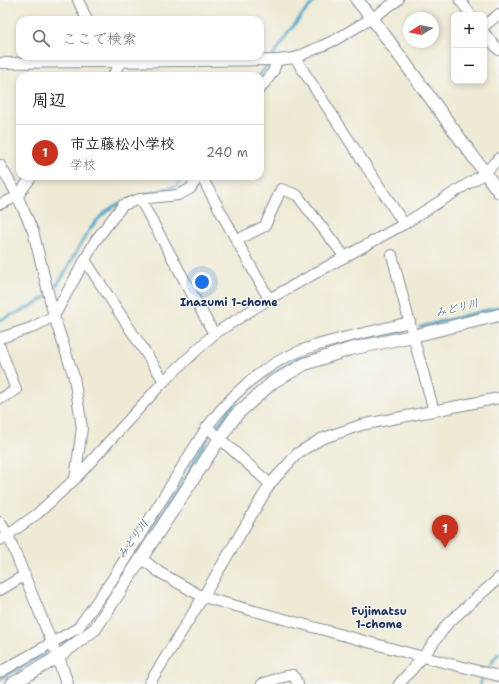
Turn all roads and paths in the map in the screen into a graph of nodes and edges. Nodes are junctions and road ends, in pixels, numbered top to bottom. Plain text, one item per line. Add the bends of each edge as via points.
1 (78, 0) edge
2 (357, 0) edge
3 (398, 0) edge
4 (460, 0) edge
5 (469, 12) edge
6 (499, 14) edge
7 (85, 16) edge
8 (372, 18) junction
9 (487, 24) edge
10 (487, 36) edge
11 (499, 50) edge
12 (295, 58) junction
13 (79, 60) edge
14 (110, 60) edge
15 (277, 60) junction
16 (120, 62) junction
17 (0, 63) edge
18 (115, 72) edge
19 (264, 84) edge
20 (499, 158) edge
21 (0, 165) edge
22 (485, 173) junction
23 (29, 180) edge
24 (197, 180) edge
25 (202, 180) edge
26 (499, 192) edge
27 (17, 196) junction
28 (140, 199) junction
29 (0, 204) edge
30 (404, 224) junction
31 (237, 240) junction
32 (392, 255) dead end
33 (345, 257) junction
34 (85, 260) junction
35 (269, 299) junction
36 (54, 316) junction
37 (499, 316) edge
38 (410, 322) junction
39 (214, 334) junction
40 (413, 336) junction
41 (0, 338) edge
42 (0, 347) edge
43 (164, 381) junction
44 (499, 398) edge
45 (0, 399) edge
46 (434, 411) junction
47 (207, 427) junction
48 (220, 438) junction
49 (75, 479) junction
50 (270, 484) junction
51 (0, 522) edge
52 (4, 538) edge
53 (141, 558) junction
54 (25, 575) junction
55 (499, 578) edge
56 (0, 590) edge
57 (203, 597) junction
58 (52, 643) junction
59 (423, 656) junction
60 (58, 657) junction
61 (0, 672) edge
62 (499, 676) edge
63 (12, 684) edge
64 (67, 684) edge
65 (149, 684) edge
66 (262, 684) edge
67 (298, 684) edge
68 (399, 684) edge

1 - 7 street
2 - 8 street
3 - 8 street
4 - 5 street
6 - 9 street
8 - 12 street via 335,40
8 - 22 street
10 - 11 street
12 - 15 street
12 - 30 street
13 - 17 street
14 - 16 street
15 - 16 street
15 - 19 street via 273,72
16 - 18 street
20 - 22 street
21 - 27 street
22 - 26 street
22 - 30 street
23 - 27 street
24 - 28 street via 190,189 178,195
25 - 31 street
27 - 29 street
27 - 36 street via 33,231
28 - 34 street via 124,205 95,241
28 - 39 street
30 - 33 street
31 - 33 street via 265,226 281,189 297,195
31 - 35 street
32 - 38 street
33 - 35 street
34 - 36 street
34 - 43 street
35 - 39 street
36 - 41 street via 31,328
36 - 49 street via 74,377 82,428
37 - 40 street
38 - 40 street
38 - 47 street via 331,341 287,357 262,372 238,392
39 - 43 street
40 - 46 street
40 - 48 street via 350,349 305,364 273,382 237,414
42 - 45 street via 16,390
43 - 49 street
44 - 46 street
46 - 50 street via 361,425 321,439 298,453
47 - 48 street
47 - 58 street via 112,580 78,628
48 - 50 street
48 - 53 street
49 - 52 street via 37,514
50 - 57 street
51 - 52 street
52 - 54 street
53 - 57 street via 159,572
53 - 60 street via 95,629
54 - 56 street
54 - 58 street
55 - 59 street via 448,624
57 - 59 street
57 - 65 street
58 - 60 street
58 - 61 street
59 - 62 street
59 - 68 street
60 - 63 street
60 - 64 street
66 - 67 street via 293,675

